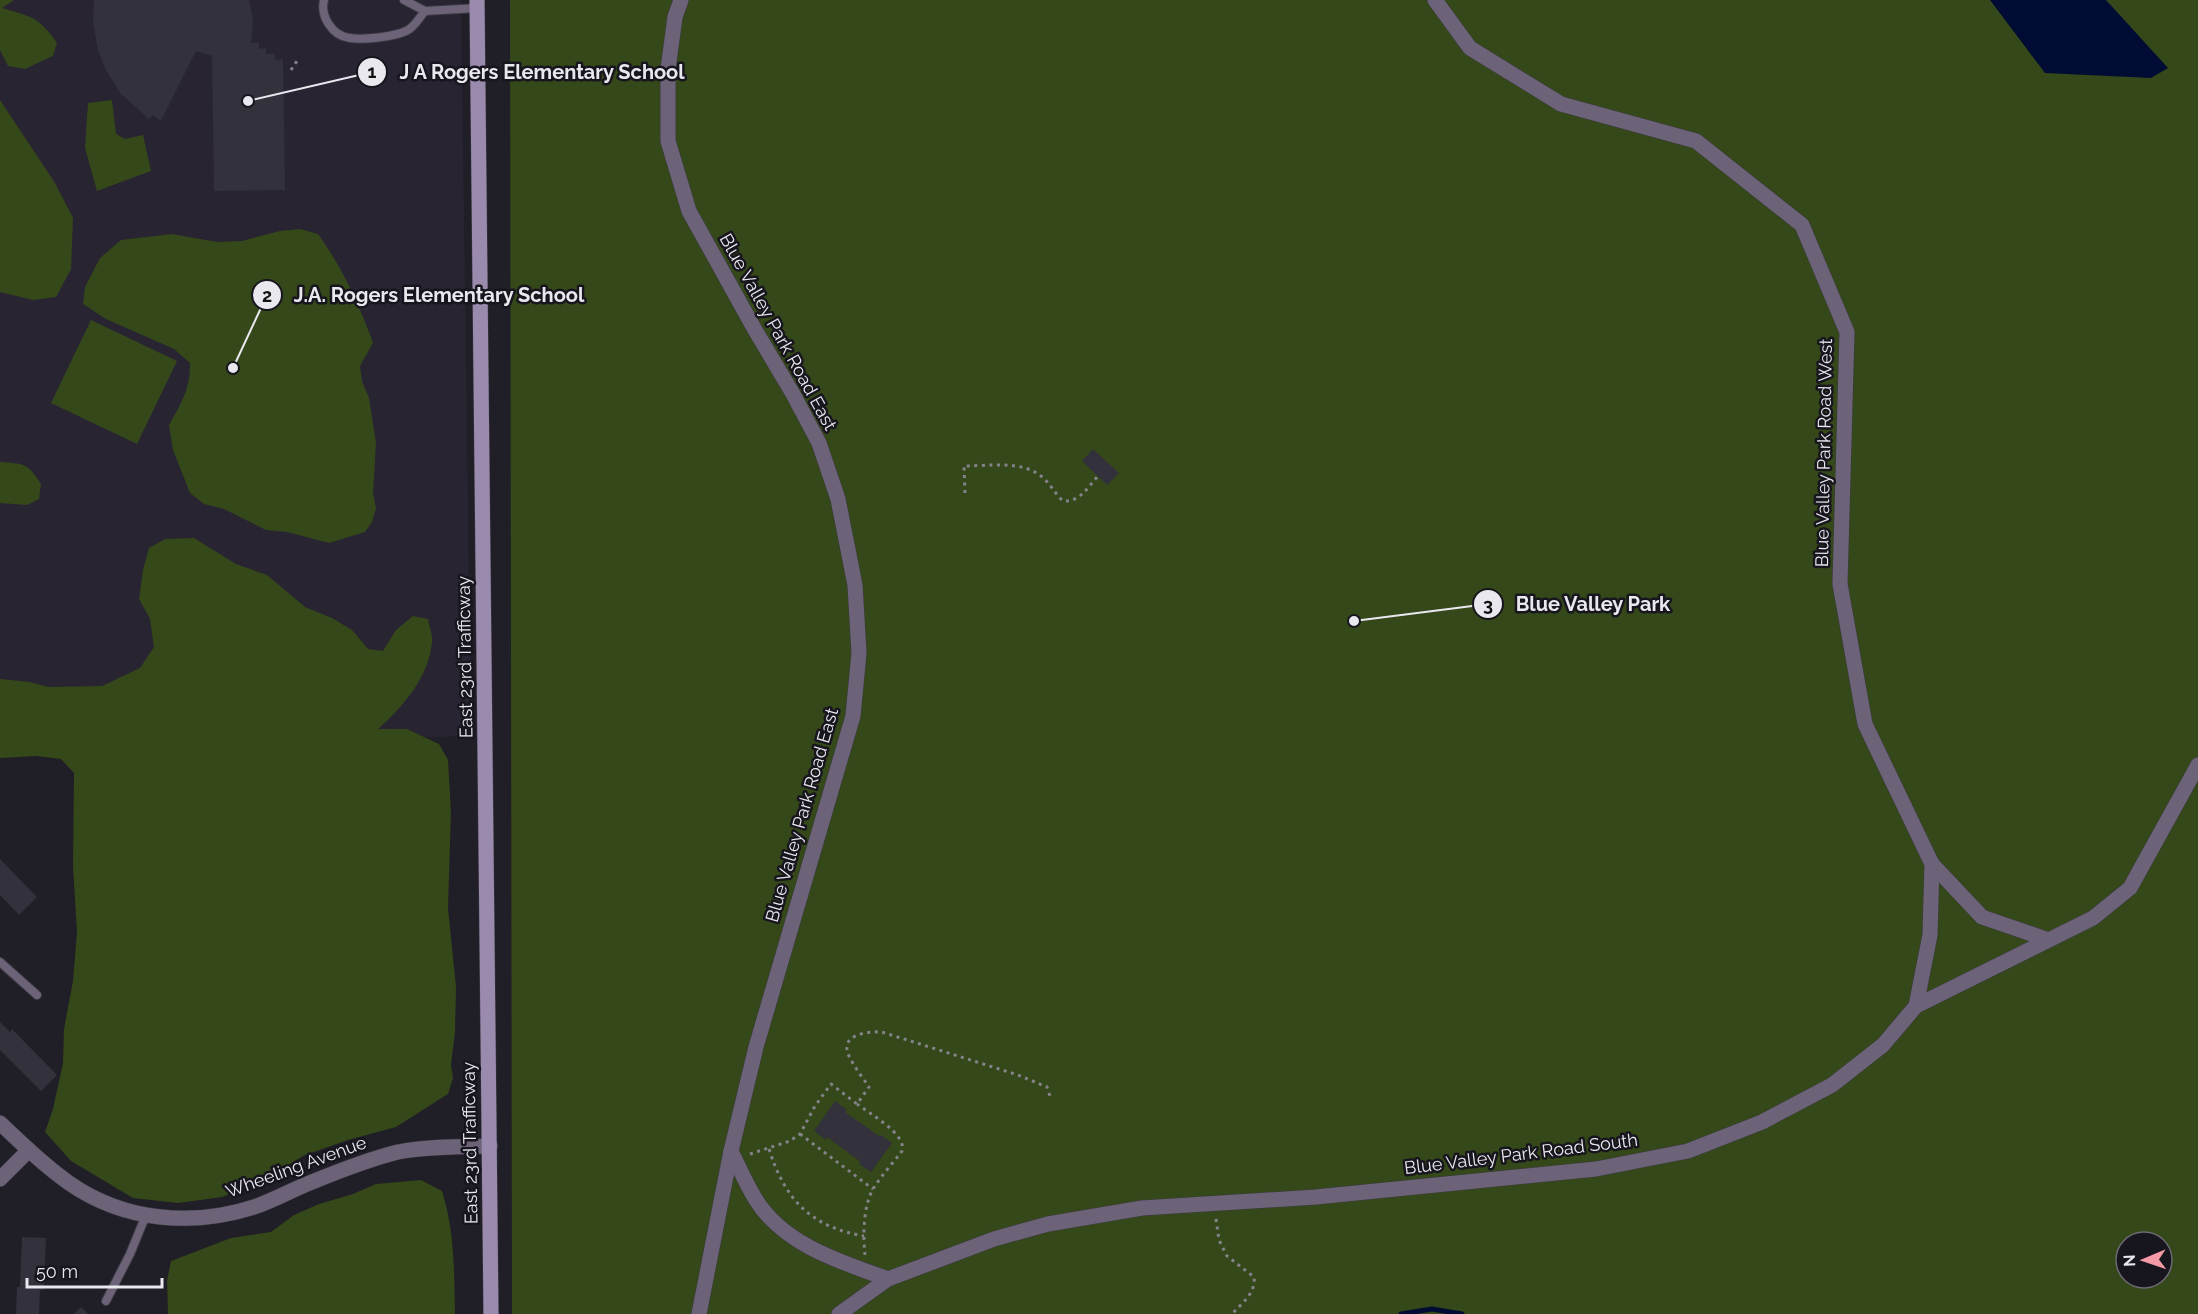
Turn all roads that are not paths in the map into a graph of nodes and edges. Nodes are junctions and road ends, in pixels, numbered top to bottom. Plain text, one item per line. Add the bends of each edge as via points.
1 (324, 0) edge
2 (405, 0) edge
3 (681, 0) edge
4 (1435, 0) edge
5 (477, 4) edge
6 (425, 11) junction
7 (2198, 765) edge
8 (1932, 864) junction
9 (2049, 940) junction
10 (0, 962) edge
11 (37, 995) dead end
12 (1916, 1006) junction
13 (0, 1123) edge
14 (490, 1146) junction
15 (29, 1150) junction
16 (734, 1156) junction
17 (0, 1179) edge
18 (146, 1215) junction
19 (888, 1279) junction
20 (106, 1301) dead end
21 (491, 1314) edge
22 (699, 1314) edge
23 (839, 1314) edge

1 - 6 lane via 325,20 348,38 408,31
2 - 6 lane
3 - 16 street, Blue Valley Park Road East via 668,69 668,141 689,211 819,443 838,499 855,585 859,653 853,716 756,1047
4 - 8 street, Blue Valley Park Road West via 1470,48 1561,104 1696,141 1802,225 1848,332 1840,584 1865,724
5 - 6 lane
5 - 14 main road, East 23rd Trafficway
7 - 9 street, Blue Valley Park Road South via 2130,888 2093,918
8 - 9 street, Blue Valley Park Road West via 1982,917
8 - 12 street, Blue Valley Park Road West via 1930,935
9 - 12 street, Blue Valley Park Road South
10 - 11 lane
12 - 19 street, Blue Valley Park Road South via 1882,1046 1832,1084 1762,1122 1688,1151 1596,1169 1316,1197 1142,1208 1048,1224 994,1239
13 - 15 street, Wheeling Avenue
14 - 18 street, Wheeling Avenue via 399,1152 313,1181 258,1206 214,1216 171,1219
14 - 21 main road, East 23rd Trafficway
15 - 17 street
15 - 18 street, Wheeling Avenue via 70,1184 106,1203
16 - 19 street via 757,1201 775,1223 804,1244
16 - 22 street, Blue Valley Park Road East
18 - 20 lane
19 - 23 street, Blue Valley Park Road South

